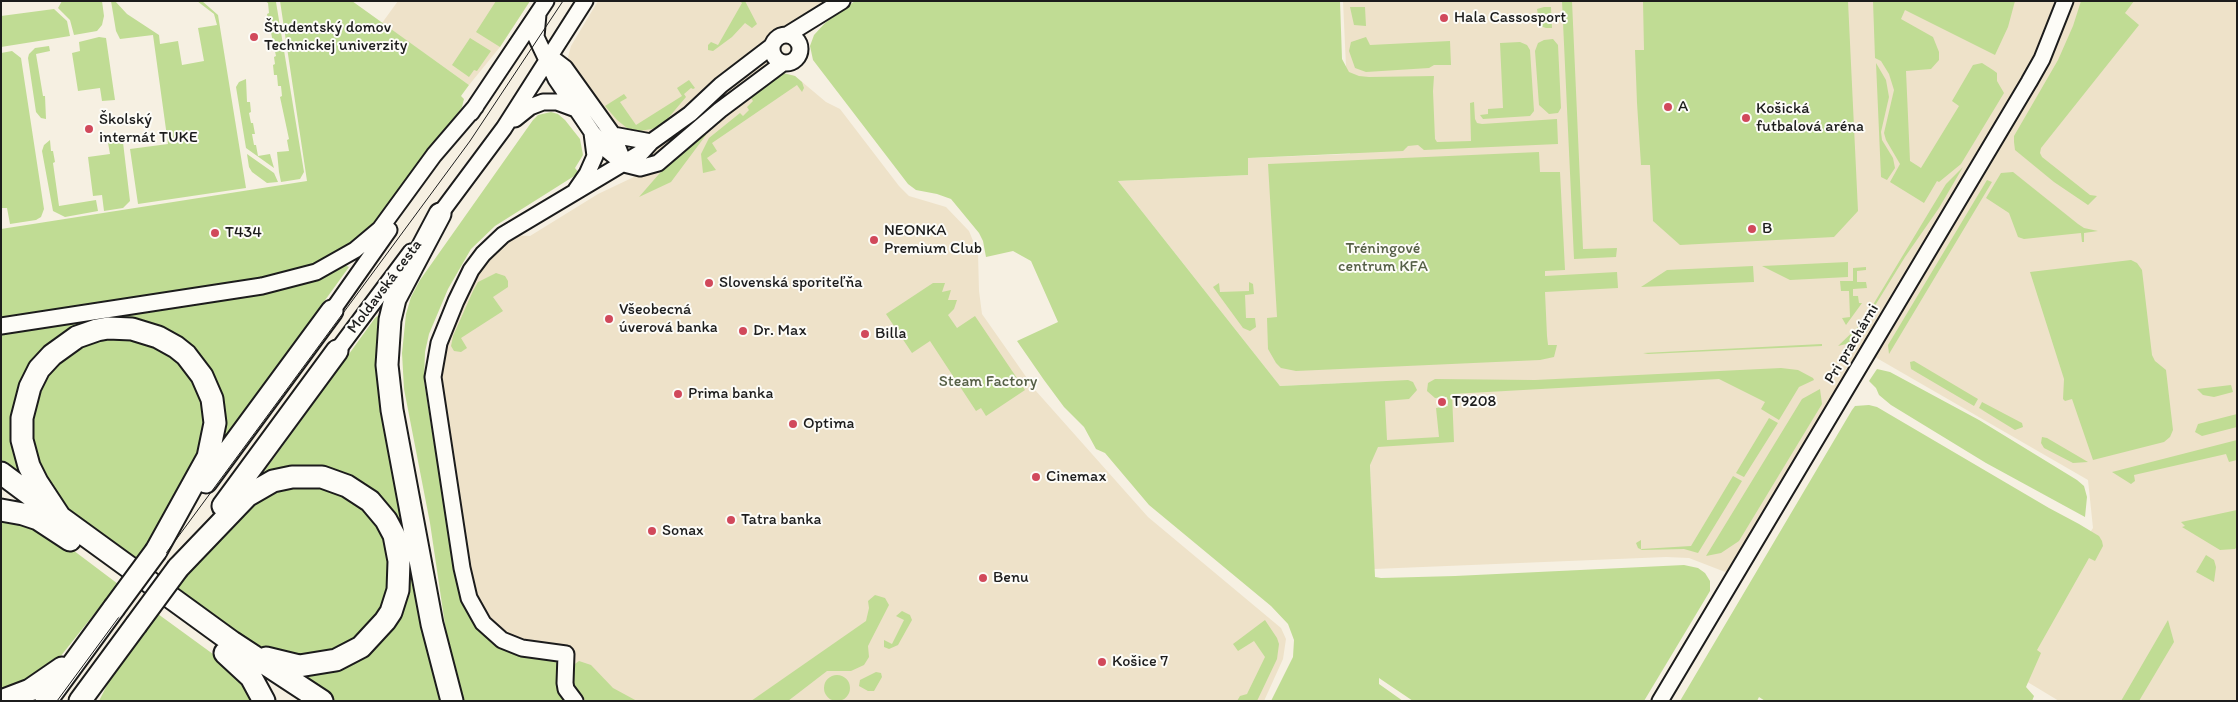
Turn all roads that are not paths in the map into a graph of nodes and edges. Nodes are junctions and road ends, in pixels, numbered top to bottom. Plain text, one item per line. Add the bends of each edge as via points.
1 (585, 1) edge
2 (842, 1) edge
3 (2065, 1) edge
4 (542, 7) edge
5 (823, 15) junction
6 (570, 26) junction
7 (787, 35) junction
8 (772, 46) junction
9 (800, 47) junction
10 (511, 53) junction
11 (546, 56) junction
12 (783, 62) junction
13 (565, 68) junction
14 (476, 106) junction
15 (576, 109) junction
16 (504, 128) junction
17 (592, 132) junction
18 (614, 135) junction
19 (651, 142) junction
20 (624, 164) junction
21 (575, 192) junction
22 (440, 214) junction
23 (332, 310) joint
24 (1, 326) edge
25 (337, 351) joint
26 (1, 474) edge
27 (1, 489) edge
28 (1, 510) edge
29 (55, 522) junction
30 (156, 551) junction
31 (178, 568) junction
32 (229, 647) junction
33 (85, 649) junction
34 (107, 664) junction
35 (1, 701) edge
36 (46, 701) edge
37 (80, 701) edge
38 (91, 701) edge
39 (264, 701) edge
40 (293, 701) edge
41 (322, 701) edge
42 (452, 701) edge
43 (575, 701) edge
44 (1660, 701) edge

1 - 6 street, Moldavská cesta
2 - 5 street
3 - 44 street, Pri prachárni via 2042,59
4 - 10 street, Moldavská cesta
4 - 11 street via 536,32
5 - 7 street
5 - 9 street
6 - 11 street, Moldavská cesta
6 - 13 street
7 - 8 street via 777,38
7 - 9 street
8 - 12 street via 773,55
8 - 19 street
9 - 12 street via 795,59
10 - 11 street via 525,47
10 - 14 street, Moldavská cesta
11 - 13 street
11 - 15 street
11 - 16 street, Moldavská cesta
12 - 20 street via 712,116 658,163 640,168
13 - 18 street
14 - 23 street, Moldavská cesta
14 - 24 street via 434,155 380,229 356,250 316,272 262,286
15 - 16 street via 557,102 543,102 530,107
15 - 17 street
16 - 22 street, Moldavská cesta
17 - 20 street
17 - 21 street via 594,161
18 - 19 street
18 - 20 street
19 - 20 street
20 - 21 street
21 - 43 street via 503,235 477,262 444,330 434,377 462,568 474,609 502,640 528,649 566,654 566,689
22 - 25 street, Moldavská cesta
22 - 42 highway via 395,299 387,365 392,410 432,624
23 - 30 highway, Moldavská cesta
25 - 31 highway, Moldavská cesta
26 - 29 highway
27 - 29 highway
28 - 29 highway
29 - 30 highway via 24,450 22,418 30,387 39,369 77,337 108,328 147,333 176,347 195,366 212,399 215,423 205,466
29 - 32 highway
30 - 33 highway, bridge
31 - 32 highway via 247,496 282,479 314,476 337,482 370,501 386,520 398,550 398,590 386,621 361,647 336,660 299,666
31 - 34 highway, bridge
32 - 39 highway
32 - 40 highway
32 - 41 highway
33 - 35 highway via 46,681
33 - 36 highway
34 - 37 highway
34 - 38 highway

